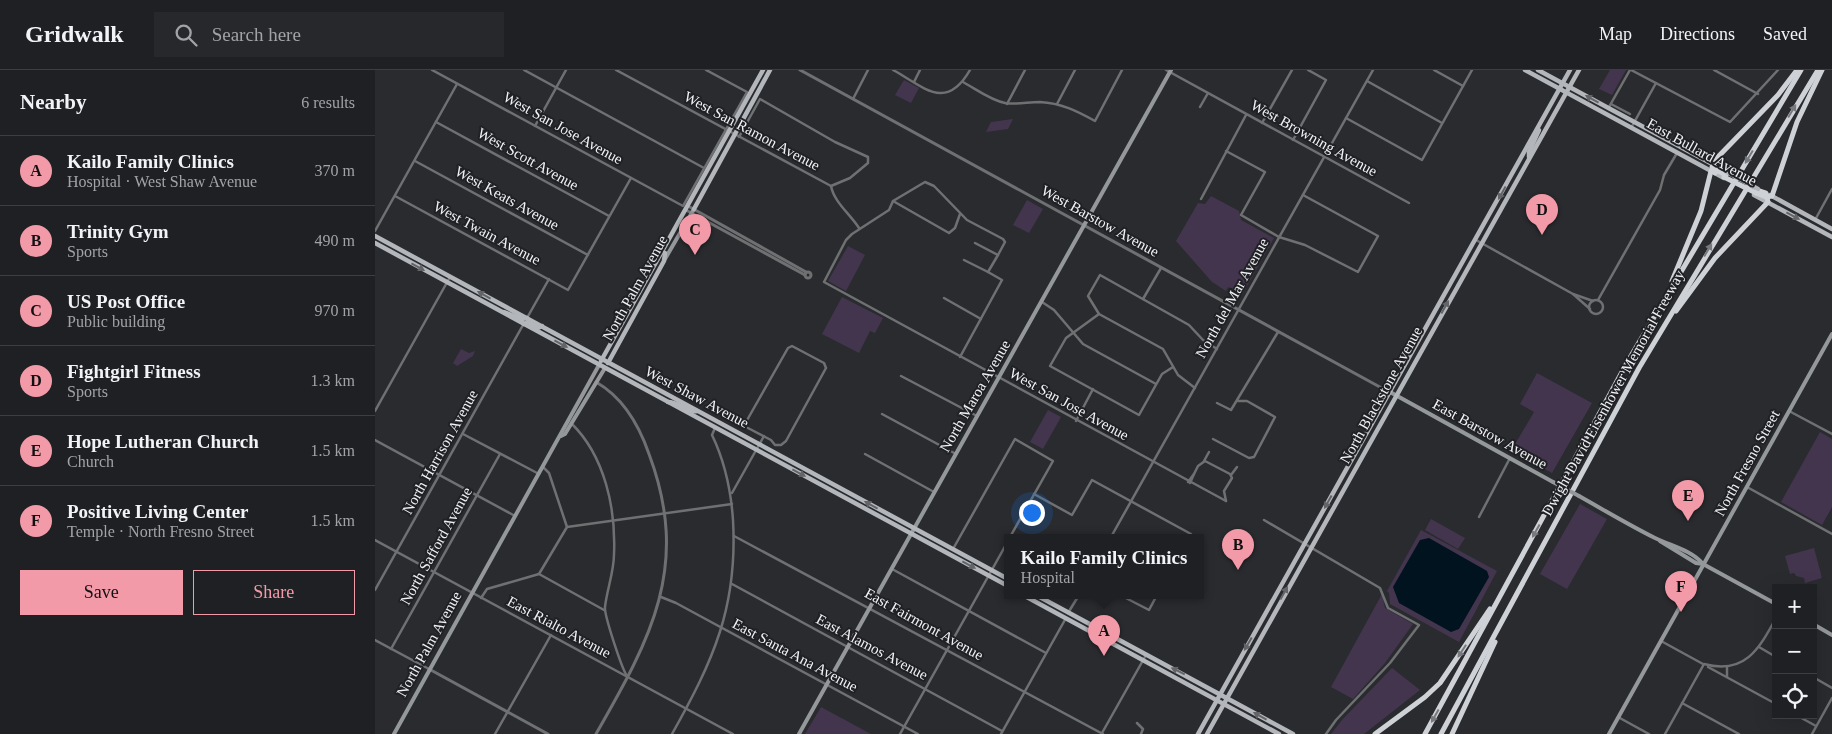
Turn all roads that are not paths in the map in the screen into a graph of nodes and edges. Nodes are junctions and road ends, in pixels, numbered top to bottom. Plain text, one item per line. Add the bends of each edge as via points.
1 (432, 70) edge
2 (524, 70) edge
3 (566, 70) edge
4 (617, 70) edge
5 (706, 70) edge
6 (763, 70) edge
7 (770, 70) edge
8 (800, 70) edge
9 (869, 70) edge
10 (893, 70) edge
11 (921, 70) edge
12 (970, 70) edge
13 (1025, 70) edge
14 (1075, 70) edge
15 (1123, 70) edge
16 (1292, 70) edge
17 (1308, 70) edge
18 (1373, 70) edge
19 (1434, 70) edge
20 (1472, 70) edge
21 (1525, 70) edge
22 (1538, 70) edge
23 (1570, 70) edge
24 (1579, 70) edge
25 (1631, 70) edge
26 (1714, 70) edge
27 (1777, 70) edge
28 (1797, 70) edge
29 (1801, 70) edge
30 (1817, 70) edge
31 (1822, 70) edge
32 (1169, 71) edge
33 (1367, 81) junction
34 (914, 82) junction
35 (963, 82) junction
36 (1563, 83) junction
37 (1656, 83) junction
38 (458, 84) junction
39 (1463, 86) junction
40 (1569, 87) junction
41 (556, 88) junction
42 (1559, 89) junction
43 (1566, 92) junction
44 (1208, 93) junction
45 (1758, 94) junction
46 (853, 99) junction
47 (1007, 104) junction
48 (1057, 104) junction
49 (1610, 106) junction
50 (1200, 107) dead end
51 (1247, 114) junction
52 (1630, 114) dead end
53 (1543, 117) junction
54 (1345, 118) junction
55 (436, 122) junction
56 (1634, 122) junction
57 (1262, 123) junction
58 (1442, 123) junction
59 (535, 126) junction
60 (1631, 128) junction
61 (725, 129) junction
62 (735, 135) junction
63 (1293, 140) junction
64 (1226, 151) junction
65 (1677, 153) junction
66 (1324, 157) junction
67 (1522, 157) junction
68 (1529, 157) junction
69 (415, 161) junction
70 (704, 168) junction
71 (1719, 173) junction
72 (631, 178) junction
73 (1515, 183) junction
74 (831, 186) junction
75 (1832, 189) edge
76 (1756, 192) junction
77 (1303, 195) junction
78 (395, 196) junction
79 (1769, 197) junction
80 (1201, 199) dead end
81 (893, 201) junction
82 (1409, 203) dead end
83 (686, 208) junction
84 (693, 211) junction
85 (960, 214) junction
86 (609, 216) junction
87 (1815, 220) junction
88 (679, 223) junction
89 (1084, 225) junction
90 (859, 228) junction
91 (1832, 229) edge
92 (375, 231) edge
93 (375, 236) edge
94 (1279, 237) junction
95 (1832, 237) edge
96 (1476, 240) junction
97 (375, 243) edge
98 (975, 243) dead end
99 (1481, 243) junction
100 (588, 255) junction
101 (998, 255) junction
102 (965, 260) dead end
103 (664, 261) junction
104 (1161, 268) junction
105 (988, 272) junction
106 (805, 274) dead end
107 (450, 276) junction
108 (549, 279) junction
109 (447, 282) junction
110 (1573, 294) junction
111 (944, 298) dead end
112 (1143, 299) junction
113 (1598, 300) junction
114 (1593, 301) junction
115 (1042, 302) junction
116 (1661, 304) junction
117 (1589, 309) junction
118 (498, 310) junction
119 (1238, 311) junction
120 (1099, 314) junction
121 (527, 318) junction
122 (981, 319) junction
123 (1665, 322) junction
124 (524, 324) junction
125 (542, 326) junction
126 (1277, 332) junction
127 (1072, 333) junction
128 (1832, 334) edge
129 (1217, 349) junction
130 (960, 357) junction
131 (602, 359) junction
132 (608, 363) junction
133 (599, 365) junction
134 (1173, 367) junction
135 (605, 368) junction
136 (901, 376) dead end
137 (999, 378) junction
138 (597, 382) junction
139 (1156, 384) junction
140 (1195, 388) junction
141 (1093, 389) junction
142 (1390, 392) junction
143 (1396, 395) junction
144 (1238, 401) junction
145 (667, 402) junction
146 (1217, 403) dead end
147 (375, 411) edge
148 (697, 411) junction
149 (1789, 411) junction
150 (881, 414) dead end
151 (977, 416) junction
152 (1076, 421) junction
153 (571, 423) junction
154 (715, 428) junction
155 (463, 434) junction
156 (1832, 434) edge
157 (561, 436) junction
158 (764, 436) junction
159 (1213, 439) dead end
160 (375, 440) edge
161 (759, 444) junction
162 (756, 450) junction
163 (1209, 452) dead end
164 (500, 454) junction
165 (865, 454) dead end
166 (955, 454) junction
167 (1510, 458) junction
168 (1352, 460) junction
169 (1204, 461) junction
170 (1153, 463) junction
171 (543, 467) junction
172 (1237, 467) dead end
173 (539, 474) junction
174 (439, 475) junction
175 (1231, 475) junction
176 (1189, 482) junction
177 (1747, 487) junction
178 (934, 492) junction
179 (1341, 492) junction
180 (731, 494) junction
181 (1034, 494) junction
182 (477, 495) junction
183 (1131, 501) junction
184 (732, 504) junction
185 (665, 512) junction
186 (515, 516) junction
187 (1479, 517) dead end
188 (614, 520) junction
189 (1264, 520) dead end
190 (567, 527) junction
191 (914, 528) junction
192 (911, 534) junction
193 (1012, 534) edge
194 (1113, 534) edge
195 (1187, 534) edge
196 (1832, 534) edge
197 (734, 536) junction
198 (375, 540) edge
199 (1305, 543) junction
200 (1311, 547) junction
201 (1004, 548) edge
202 (952, 549) junction
203 (396, 551) junction
204 (949, 555) junction
205 (1703, 564) junction
206 (892, 570) junction
207 (991, 570) junction
208 (434, 572) junction
209 (539, 574) junction
210 (988, 576) junction
211 (1004, 577) edge
212 (1509, 581) junction
213 (732, 584) junction
214 (1004, 584) edge
215 (1520, 587) junction
216 (375, 590) edge
217 (473, 593) junction
218 (661, 597) junction
219 (481, 598) junction
220 (1030, 599) edge
221 (1044, 599) edge
222 (1077, 599) edge
223 (1128, 599) edge
224 (1155, 599) edge
225 (1772, 602) edge
226 (869, 607) junction
227 (605, 610) junction
228 (969, 612) junction
229 (1069, 612) junction
230 (1066, 618) junction
231 (1772, 625) edge
232 (1817, 626) edge
233 (722, 628) junction
234 (551, 635) junction
235 (1832, 635) edge
236 (375, 640) edge
237 (1661, 640) junction
238 (848, 647) junction
239 (1759, 648) junction
240 (391, 649) junction
241 (947, 650) junction
242 (1046, 653) junction
243 (1146, 654) junction
244 (1772, 655) edge
245 (1143, 660) junction
246 (1703, 664) junction
247 (1727, 667) junction
248 (429, 669) junction
249 (628, 677) junction
250 (1727, 677) junction
251 (1817, 679) edge
252 (826, 684) junction
253 (1832, 688) edge
254 (925, 689) junction
255 (1025, 692) junction
256 (1221, 694) junction
257 (1228, 698) junction
258 (1832, 698) edge
259 (1217, 700) junction
260 (1772, 702) edge
261 (1682, 703) junction
262 (1224, 704) junction
263 (686, 709) junction
264 (508, 712) junction
265 (1618, 717) junction
266 (1803, 719) edge
267 (1137, 723) dead end
268 (1816, 726) junction
269 (904, 727) junction
270 (1001, 732) edge
271 (394, 734) edge
272 (495, 734) edge
273 (549, 734) edge
274 (596, 734) edge
275 (672, 734) edge
276 (733, 734) edge
277 (799, 734) edge
278 (900, 734) edge
279 (917, 734) edge
280 (1102, 734) edge
281 (1141, 734) edge
282 (1198, 734) edge
283 (1207, 734) edge
284 (1279, 734) edge
285 (1293, 734) edge
286 (1326, 734) edge
287 (1375, 734) edge
288 (1425, 734) edge
289 (1442, 734) edge
290 (1452, 734) edge
291 (1609, 734) edge
292 (1649, 734) edge
293 (1665, 734) edge
294 (1739, 734) edge
295 (1812, 734) edge

1 - 38 street, West San Jose Avenue
2 - 41 street
3 - 41 street
4 - 61 street, West San Ramon Avenue
5 - 61 street via 747,92
6 - 62 main road, North Palm Avenue
7 - 62 main road, North Palm Avenue
8 - 46 street, West Barstow Avenue
9 - 46 street
10 - 34 street
11 - 34 street
12 - 35 street
13 - 47 street
14 - 48 street
15 - 48 street via 1095,121
16 - 57 street
17 - 63 street via 1326,80
18 - 33 street, North del Mar Avenue
19 - 39 street
20 - 39 street
21 - 42 main road, East Bullard Avenue
22 - 36 main road, East Bullard Avenue
23 - 36 main road, North Blackstone Avenue
24 - 40 main road, North Blackstone Avenue
25 - 37 street
25 - 49 street
26 - 45 street
27 - 45 street
28 - 71 highway
29 -> 116 highway, Dwight David Eisenhower Memorial Freeway
123 -> 30 highway, Dwight David Eisenhower Memorial Freeway
31 - 79 highway via 1797,122
32 - 44 street, West Browning Avenue
32 - 89 main road, North Maroa Avenue
33 - 54 street, North del Mar Avenue
33 - 58 street
34 - 35 street via 936,94 944,94
35 - 47 street
36 - 40 main road, East Bullard Avenue
36 - 42 main road, North Blackstone Avenue
37 - 45 street via 1730,122
37 - 56 street
38 - 55 street
38 - 59 street, West San Jose Avenue
39 - 58 street
40 - 43 main road, North Blackstone Avenue
49 -> 40 main road, East Bullard Avenue
41 - 59 street
41 - 70 street
42 - 43 main road, East Bullard Avenue
42 - 53 main road, North Blackstone Avenue
43 - 60 main road, East Bullard Avenue
43 - 68 main road, North Blackstone Avenue
44 - 50 street
44 - 51 street, West Browning Avenue
46 - 89 street, West Barstow Avenue
47 - 48 street
49 - 52 street
49 - 56 main road, East Bullard Avenue
51 - 57 street, West Browning Avenue
51 - 64 street
53 - 67 main road, North Blackstone Avenue
53 - 68 main road
54 - 58 street via 1422,160
54 - 66 street, North del Mar Avenue
55 - 69 street
55 - 86 street, West Scott Avenue
56 - 60 street
56 - 71 main road, East Bullard Avenue
57 - 63 street, West Browning Avenue
59 - 72 street, West San Jose Avenue
60 - 65 main road, East Bullard Avenue
61 - 62 street, West San Ramon Avenue
61 - 70 street
62 - 74 street, West San Ramon Avenue
62 - 74 street via 760,99 835,142 869,157 859,172
62 - 83 main road, North Palm Avenue
62 - 84 main road, North Palm Avenue
63 - 66 street, West Browning Avenue
64 - 80 street
64 - 94 street via 1265,172 1241,215
65 - 71 main road, East Bullard Avenue
65 - 113 street via 1663,178 1661,190
66 - 77 street, North del Mar Avenue
66 - 82 street, West Browning Avenue
67 - 73 main road via 1523,163 1514,178
67 -> 96 main road, North Blackstone Avenue
68 - 73 main road, North Blackstone Avenue
69 - 78 street
69 - 100 street, West Keats Avenue
70 - 83 street
71 - 76 highway, bridge
71 - 116 highway
72 - 83 street, West San Jose Avenue
72 - 86 street
73 - 99 main road, North Blackstone Avenue
74 - 90 street, West San Ramon Avenue via 834,198 849,212
75 - 87 street
76 - 79 highway
76 - 79 main road, East Bullard Avenue
77 - 94 street, North del Mar Avenue
77 - 94 street via 1378,236 1358,272 1305,245
78 - 92 street
78 - 108 street, West Twain Avenue
79 - 87 main road, East Bullard Avenue
79 -> 95 main road, East Bullard Avenue
79 - 123 highway
81 - 85 street via 920,183 930,183
81 - 85 street via 949,233 955,228
81 - 90 street via 889,210
83 - 84 street
83 - 88 main road, North Palm Avenue
84 - 103 main road, North Palm Avenue
84 - 106 street
85 - 101 street via 1003,239 1005,242
86 - 100 street
87 - 91 main road, East Bullard Avenue
88 - 103 main road via 663,256
88 - 131 main road, North Palm Avenue
89 - 104 street, West Barstow Avenue
89 - 115 main road, North Maroa Avenue
90 - 130 street, West San Jose Avenue via 846,240 824,282
93 - 107 main road, West Shaw Avenue
94 - 119 street, North del Mar Avenue
96 - 99 street
96 - 142 main road, North Blackstone Avenue
97 -> 109 main road, West Shaw Avenue
98 - 101 street
99 - 110 street
143 -> 99 main road, North Blackstone Avenue
100 - 108 street, West Twain Avenue via 568,290
101 - 105 street
102 - 105 street
103 - 132 main road, North Palm Avenue
104 - 112 street
104 - 119 street, West Barstow Avenue
105 - 122 street via 1002,280
107 - 109 street
121 -> 107 main road, West Shaw Avenue
108 - 121 street
109 - 118 main road, West Shaw Avenue
109 - 147 street
110 - 114 street
110 - 117 street
111 - 122 street
112 - 120 street via 1100,276 1088,296
112 - 129 street via 1189,325
113 - 114 street
113 - 117 street via 1603,306 1602,312 1596,314
114 - 117 street
115 - 127 street via 1054,310
115 - 137 main road, North Maroa Avenue
116 -> 212 highway, Dwight David Eisenhower Memorial Freeway
118 - 121 main road
118 - 124 main road, West Shaw Avenue
119 - 126 street, West Barstow Avenue
119 - 129 street, North del Mar Avenue
120 - 127 street
120 - 134 street via 1163,349
121 - 125 main road, West Shaw Avenue
122 - 130 street
123 - 215 highway, Dwight David Eisenhower Memorial Freeway
124 - 125 main road
124 -> 133 main road, West Shaw Avenue
124 - 155 street, North Harrison Avenue
125 - 131 main road, West Shaw Avenue
126 - 142 street, West Barstow Avenue
126 - 144 street
127 - 139 street via 1083,344
127 - 141 street via 1050,366
128 - 149 main road, North Fresno Street
129 - 140 street, North del Mar Avenue
130 - 137 street, West San Jose Avenue
131 - 132 main road, West Shaw Avenue
131 - 133 main road, North Palm Avenue
132 - 135 main road, North Palm Avenue
132 - 148 main road, West Shaw Avenue
133 - 135 main road, West Shaw Avenue
133 - 157 main road, North Palm Avenue
134 - 139 street via 1162,374
134 - 140 street
135 - 138 main road, North Palm Avenue
135 - 145 main road, West Shaw Avenue
136 - 151 street
137 - 151 main road, North Maroa Avenue
137 - 152 street, West San Jose Avenue
138 - 153 main road, North Palm Avenue
138 - 185 street via 617,397 640,432 659,480
139 - 141 street via 1139,414
140 - 170 street, North del Mar Avenue
141 - 152 street
142 - 143 main road, East Barstow Avenue
142 - 168 main road, North Blackstone Avenue
143 - 167 main road, East Barstow Avenue
143 - 179 main road, North Blackstone Avenue
144 - 146 street via 1231,410
144 - 159 street via 1247,401 1275,417 1254,457 1249,458
145 - 148 main road
145 - 154 main road, West Shaw Avenue
148 - 161 main road, West Shaw Avenue
149 - 156 street
149 - 177 main road, North Fresno Street
150 - 166 street
151 - 166 main road, North Maroa Avenue
152 - 170 street, West San Jose Avenue
153 - 157 main road, North Palm Avenue
153 - 188 street via 599,466
154 - 162 main road, West Shaw Avenue
154 - 180 street via 712,436 722,457
155 - 164 street
155 - 174 street, North Harrison Avenue
157 - 171 main road, North Palm Avenue
158 - 158 street via 746,427 747,422 792,346 826,368 786,441 775,445
158 - 161 street
160 - 174 street
161 - 162 street
191 -> 161 main road, West Shaw Avenue
162 - 180 street
162 -> 192 main road, West Shaw Avenue
163 - 169 street
164 - 173 street
164 - 182 street, North Safford Avenue
165 - 178 street
166 - 178 main road, North Maroa Avenue
167 - 187 street
167 - 205 main road, East Barstow Avenue, bridge via 1659,540 1667,541
168 - 179 main road via 1353,466 1341,486
168 -> 199 main road, North Blackstone Avenue
169 - 175 street
169 - 176 street
170 - 176 street, West San Jose Avenue
170 - 183 street, North del Mar Avenue
171 - 173 main road, North Palm Avenue
171 - 190 street via 549,473
172 - 175 street
173 - 186 main road, North Palm Avenue
174 - 182 street
174 - 203 street, North Harrison Avenue
175 - 176 street, West San Jose Avenue via 1224,491 1226,502
177 - 196 street
177 - 205 main road, North Fresno Street
178 - 191 main road, North Maroa Avenue
179 - 200 main road, North Blackstone Avenue
180 - 184 street
181 - 183 street via 1072,515 1092,480
181 - 193 street
181 - 202 street via 1053,460 1015,439
182 - 186 street
182 - 208 street, North Safford Avenue
183 - 194 street, North del Mar Avenue
183 - 195 street
184 - 185 street
184 - 197 street
185 - 188 street
185 - 218 street
186 - 217 main road, North Palm Avenue
188 - 190 street
188 - 227 street via 614,565
189 - 199 street
190 - 209 street
191 - 192 main road, North Maroa Avenue
191 - 202 main road, West Shaw Avenue
192 - 204 main road, West Shaw Avenue
192 - 206 main road, North Maroa Avenue
197 - 213 street
197 - 226 street, East Fairmont Avenue
198 - 203 street, East Rialto Avenue
199 - 200 street
199 -> 256 main road, North Blackstone Avenue
257 -> 200 main road, North Blackstone Avenue
200 - 286 street via 1380,588 1388,608 1419,625 1390,663
201 - 207 street
202 - 204 street
202 - 207 main road, West Shaw Avenue
203 - 208 street, East Rialto Avenue
203 - 216 street, North Harrison Avenue
204 -> 210 main road, West Shaw Avenue
205 - 225 main road, East Barstow Avenue
205 - 237 main road, North Fresno Street
206 - 226 main road, North Maroa Avenue
206 - 228 street
207 - 210 street
207 - 211 main road, West Shaw Avenue
208 - 217 street, East Rialto Avenue
208 - 240 street, North Safford Avenue
209 - 219 street via 487,589
209 - 227 street
210 - 214 main road, West Shaw Avenue
210 - 228 street
212 -> 287 highway via 1443,679 1425,697
212 -> 288 highway, Dwight David Eisenhower Memorial Freeway
213 - 233 street
213 - 238 street, East Alamos Avenue
215 - 289 highway, Dwight David Eisenhower Memorial Freeway
215 - 290 highway
217 - 219 street, East Rialto Avenue
217 - 248 main road, North Palm Avenue
218 - 233 street, East Santa Ana Avenue
218 - 249 street via 647,640
219 - 234 street, East Rialto Avenue
220 - 230 main road
221 - 229 main road
222 - 229 street
223 - 224 street via 1149,610
226 - 238 main road, North Maroa Avenue
226 - 241 street, East Fairmont Avenue
227 - 249 street
228 - 241 street
228 - 242 street
229 - 230 street
229 - 243 main road
230 - 242 street
230 - 245 main road
231 - 239 street
232 - 235 main road
233 - 252 street, East Santa Ana Avenue
233 - 263 street via 709,664
234 - 249 street, East Rialto Avenue
234 - 264 street
236 - 240 street
237 - 246 street
237 - 265 main road, North Fresno Street
238 - 252 main road, North Maroa Avenue
238 - 254 street, East Alamos Avenue
239 - 244 street
239 - 247 street via 1744,660
240 - 248 street
241 - 254 street
241 - 255 street, East Fairmont Avenue
242 - 255 street
243 - 245 street
256 -> 243 main road
245 - 259 main road
245 - 280 street
246 - 247 street
246 - 250 street
246 - 261 street
247 - 250 street
248 - 264 street
248 - 271 main road, North Palm Avenue
249 - 263 street, East Rialto Avenue
249 - 274 street
250 - 260 street
251 - 253 street
252 - 269 street, East Santa Ana Avenue
252 - 277 main road, North Maroa Avenue
254 - 269 street
254 - 270 street, East Alamos Avenue
255 - 270 street
255 - 280 street, East Fairmont Avenue
256 - 257 main road
256 - 259 main road, North Blackstone Avenue
257 - 262 main road, North Blackstone Avenue
285 -> 257 main road
258 - 268 street
259 - 262 main road
259 - 282 main road, North Blackstone Avenue
261 - 293 street
261 - 294 street
262 - 283 main road, North Blackstone Avenue
262 - 284 main road
263 - 275 street
263 - 276 street, East Rialto Avenue
264 - 272 street
264 - 273 street
265 - 291 main road, North Fresno Street
265 - 292 street
266 - 268 street
267 - 281 street via 1143,729
268 - 295 street
269 - 278 street
269 - 279 street, East Santa Ana Avenue

